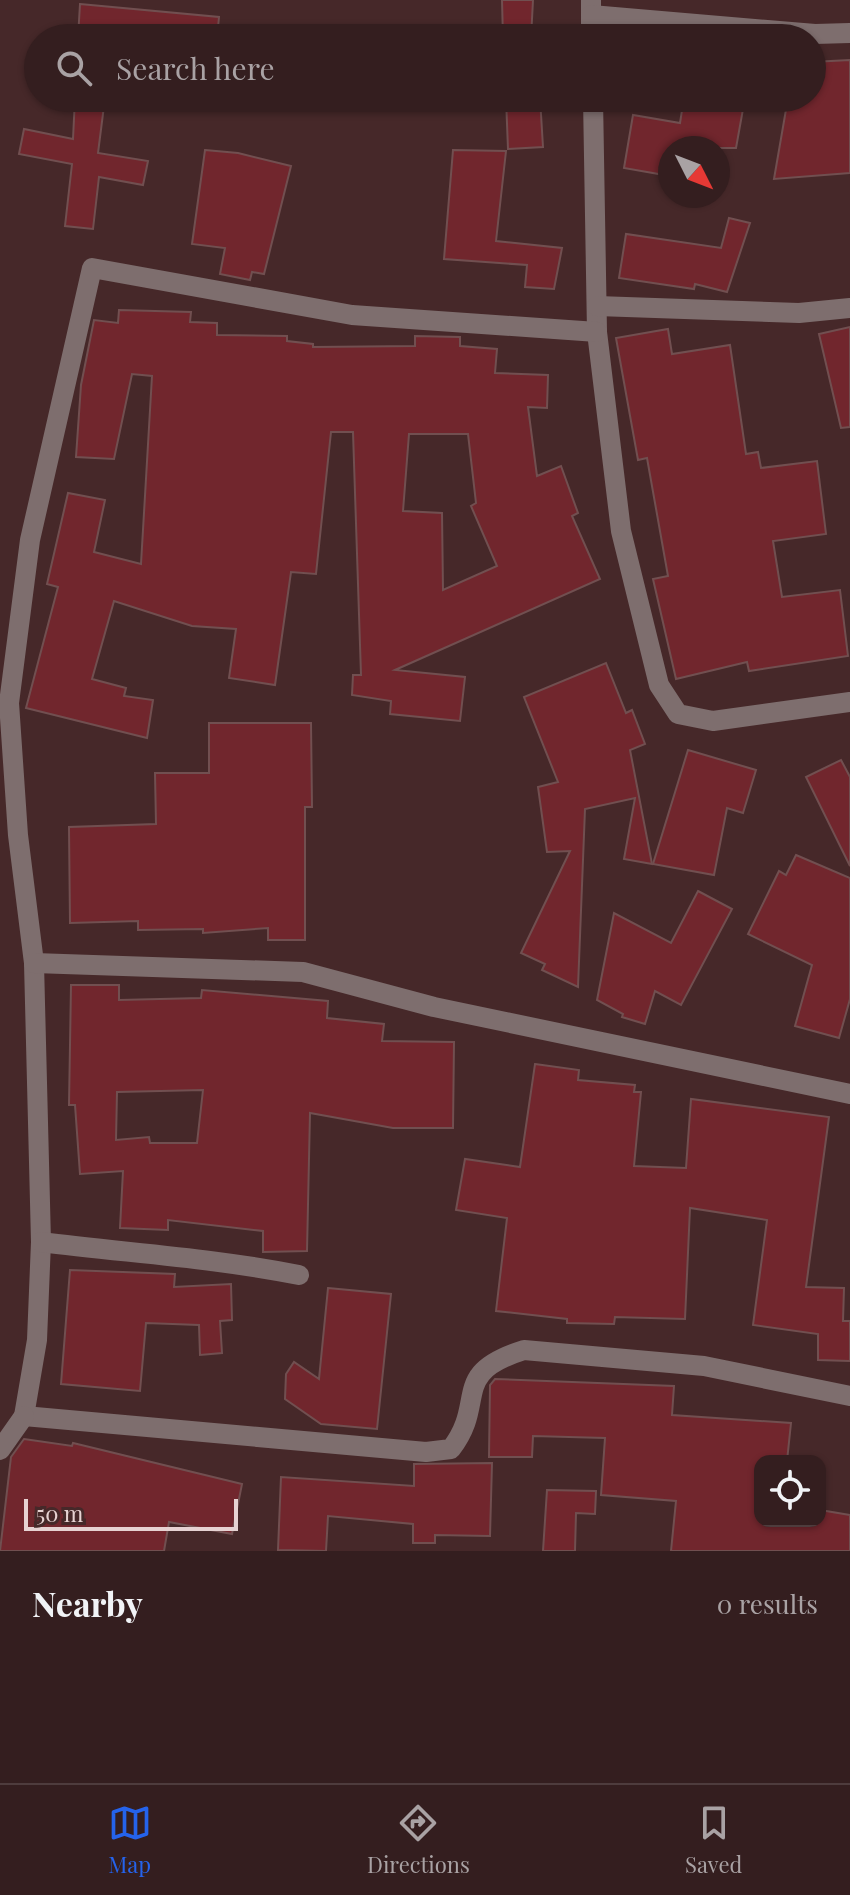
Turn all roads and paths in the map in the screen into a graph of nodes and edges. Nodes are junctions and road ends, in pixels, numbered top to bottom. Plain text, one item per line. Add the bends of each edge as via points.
1 (591, 7) edge
2 (732, 24) edge
3 (850, 33) edge
4 (826, 34) edge
5 (593, 112) edge
6 (597, 306) junction
7 (850, 308) edge
8 (597, 332) junction
9 (850, 702) edge
10 (34, 963) junction
11 (850, 1094) edge
12 (41, 1242) junction
13 (299, 1275) dead end
14 (850, 1396) edge
15 (24, 1416) junction
16 (0, 1450) edge

1 - 2 street
3 - 4 street
5 - 6 street
6 - 7 street via 799,313
6 - 8 street
8 - 9 street via 621,531 667,702 678,714 713,721
8 - 10 street via 352,315 92,268 30,540 9,703
10 - 11 street via 303,972 434,1007
10 - 12 street
12 - 13 street via 227,1260
12 - 15 street via 37,1340
14 - 15 street via 704,1366 524,1350 497,1358 474,1380 466,1430 451,1449 439,1451
15 - 16 street

